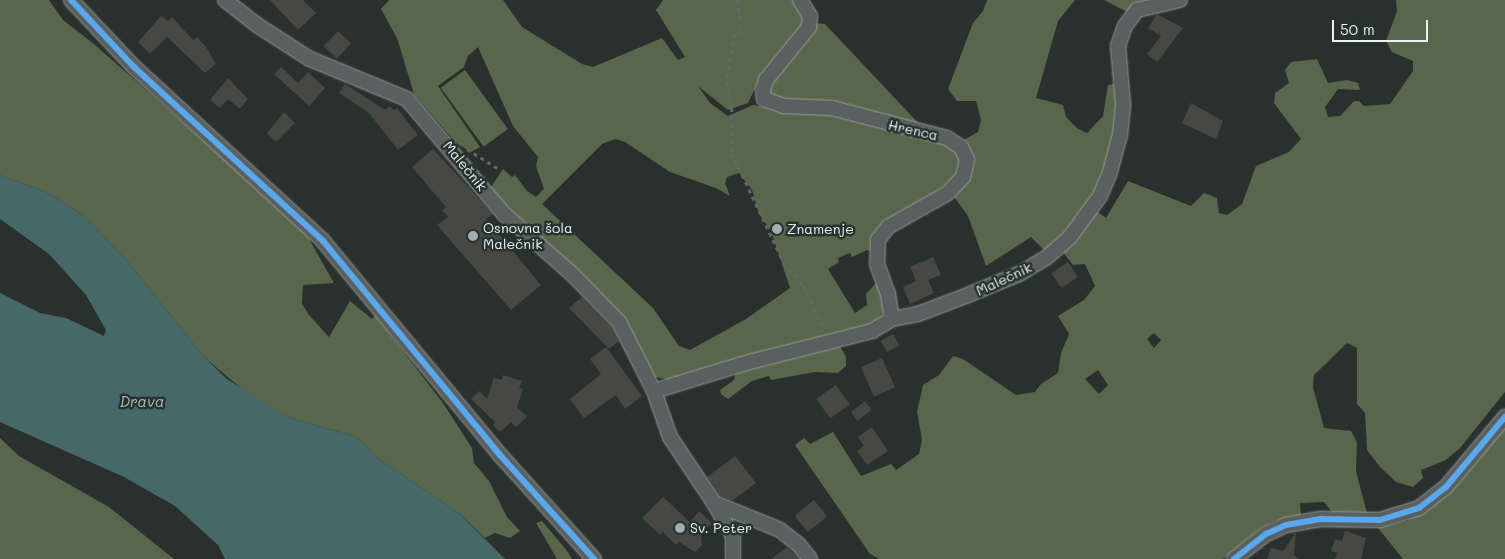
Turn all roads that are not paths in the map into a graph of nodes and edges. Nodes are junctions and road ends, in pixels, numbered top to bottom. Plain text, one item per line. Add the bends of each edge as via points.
1 (71, 0) edge
2 (225, 0) edge
3 (800, 0) edge
4 (1180, 0) edge
5 (892, 319) junction
6 (654, 391) junction
7 (1505, 417) edge
8 (714, 503) junction
9 (594, 559) edge
10 (733, 559) edge
11 (810, 559) edge
12 (1234, 559) edge

1 - 9 street via 134,67 323,240 500,455
2 - 6 street, Malečnik via 310,59 407,99 504,214 572,274 619,322
3 - 5 street, Hrenca via 810,16 808,27 766,80 764,98 784,106 832,108 946,138 961,147 967,160 963,176 948,193 888,226 878,240 876,264 892,308
4 - 5 street, Malečnik via 1137,10 1125,26 1118,46 1123,104 1120,134 1100,196 1070,237 1046,258 1019,274 918,314
5 - 6 street, Malečnik via 872,331 828,340
6 - 8 street, Malečnik via 670,437
7 - 12 street via 1446,486 1418,508 1380,520 1321,520 1286,525 1266,534
8 - 10 street, Malečnik via 732,536
8 - 11 street via 780,530

